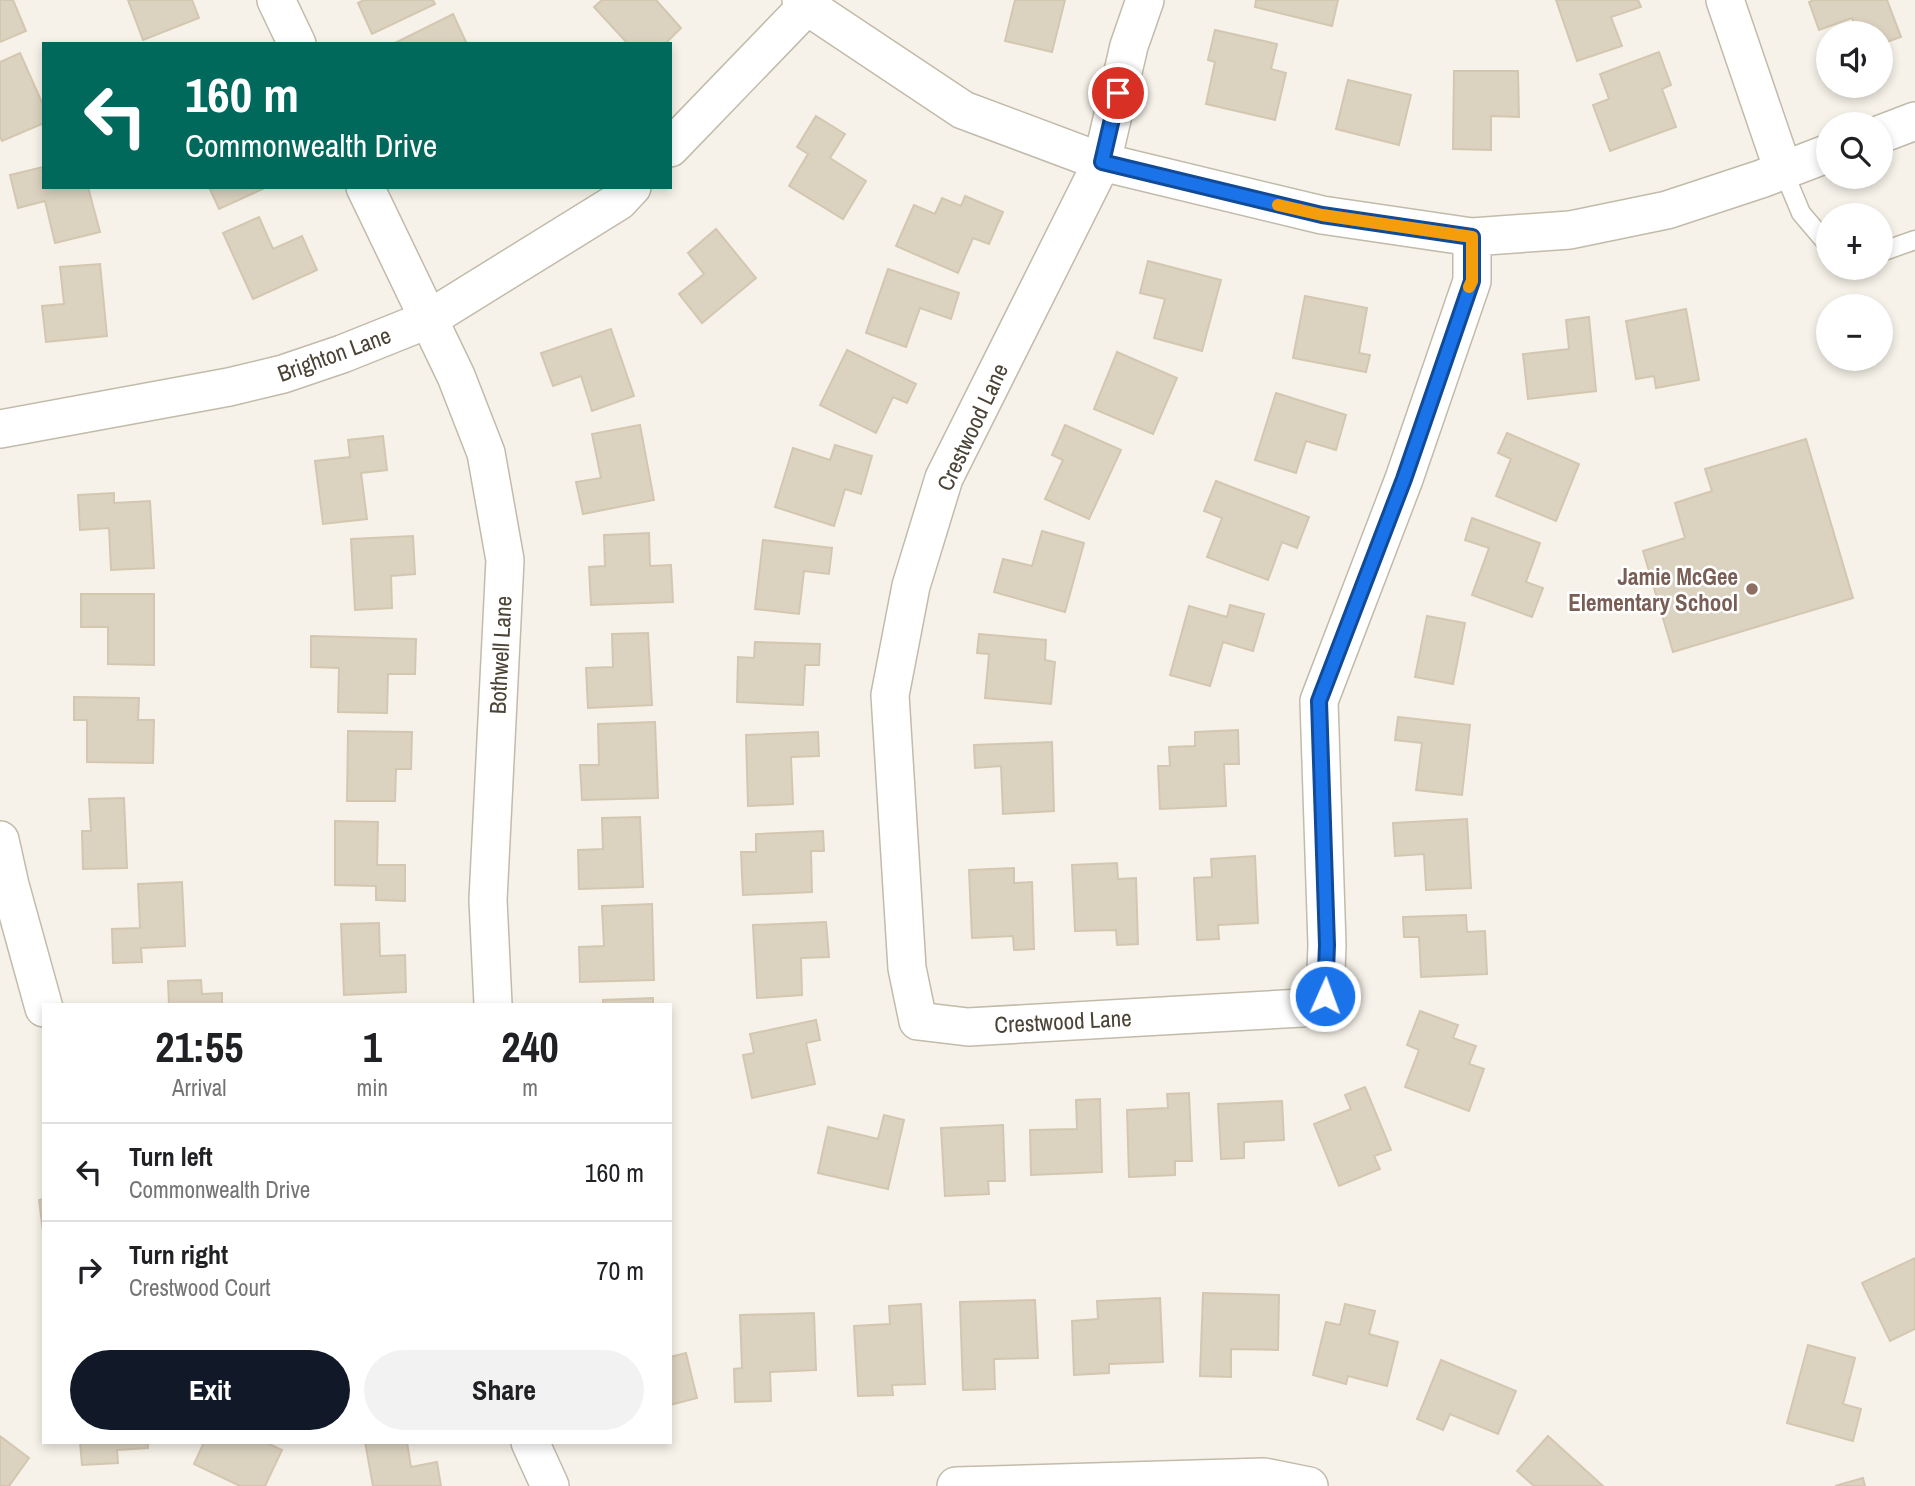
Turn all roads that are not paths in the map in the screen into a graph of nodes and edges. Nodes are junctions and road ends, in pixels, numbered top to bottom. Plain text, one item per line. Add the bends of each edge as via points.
1 (276, 0) edge
2 (1146, 0) edge
3 (1725, 0) edge
4 (804, 3) edge
5 (296, 42) edge
6 (1915, 121) edge
7 (1893, 129) edge
8 (672, 146) edge
9 (1816, 158) edge
10 (1102, 162) junction
11 (1783, 170) junction
12 (366, 189) edge
13 (630, 189) edge
14 (1816, 230) edge
15 (1472, 237) junction
16 (1915, 240) edge
17 (1893, 248) edge
18 (427, 320) junction
19 (0, 429) edge
20 (0, 839) edge
21 (43, 1003) edge
22 (493, 1003) edge
23 (531, 1444) edge
24 (550, 1486) edge
25 (956, 1486) edge
26 (1309, 1486) edge

1 - 5 street
2 - 10 street via 1129,46
3 - 11 street
4 - 8 street
4 - 10 street via 963,110
6 - 7 street
9 - 11 street
10 - 15 street via 1322,215
10 - 15 street, Crestwood Lane via 944,478 911,586 890,695 906,968 918,1021 968,1027 1302,1008 1325,996 1319,701 1404,479 1472,281
11 - 14 lane via 1801,212
11 - 15 street via 1667,210 1570,230
12 - 18 street, Bothwell Lane
13 - 18 street, Brighton Lane via 619,201
16 - 17 lane
18 - 19 street, Brighton Lane via 283,374
18 - 22 street, Bothwell Lane via 456,376 486,453 505,560 488,900
20 - 21 street
23 - 24 street
25 - 26 street via 1264,1477

